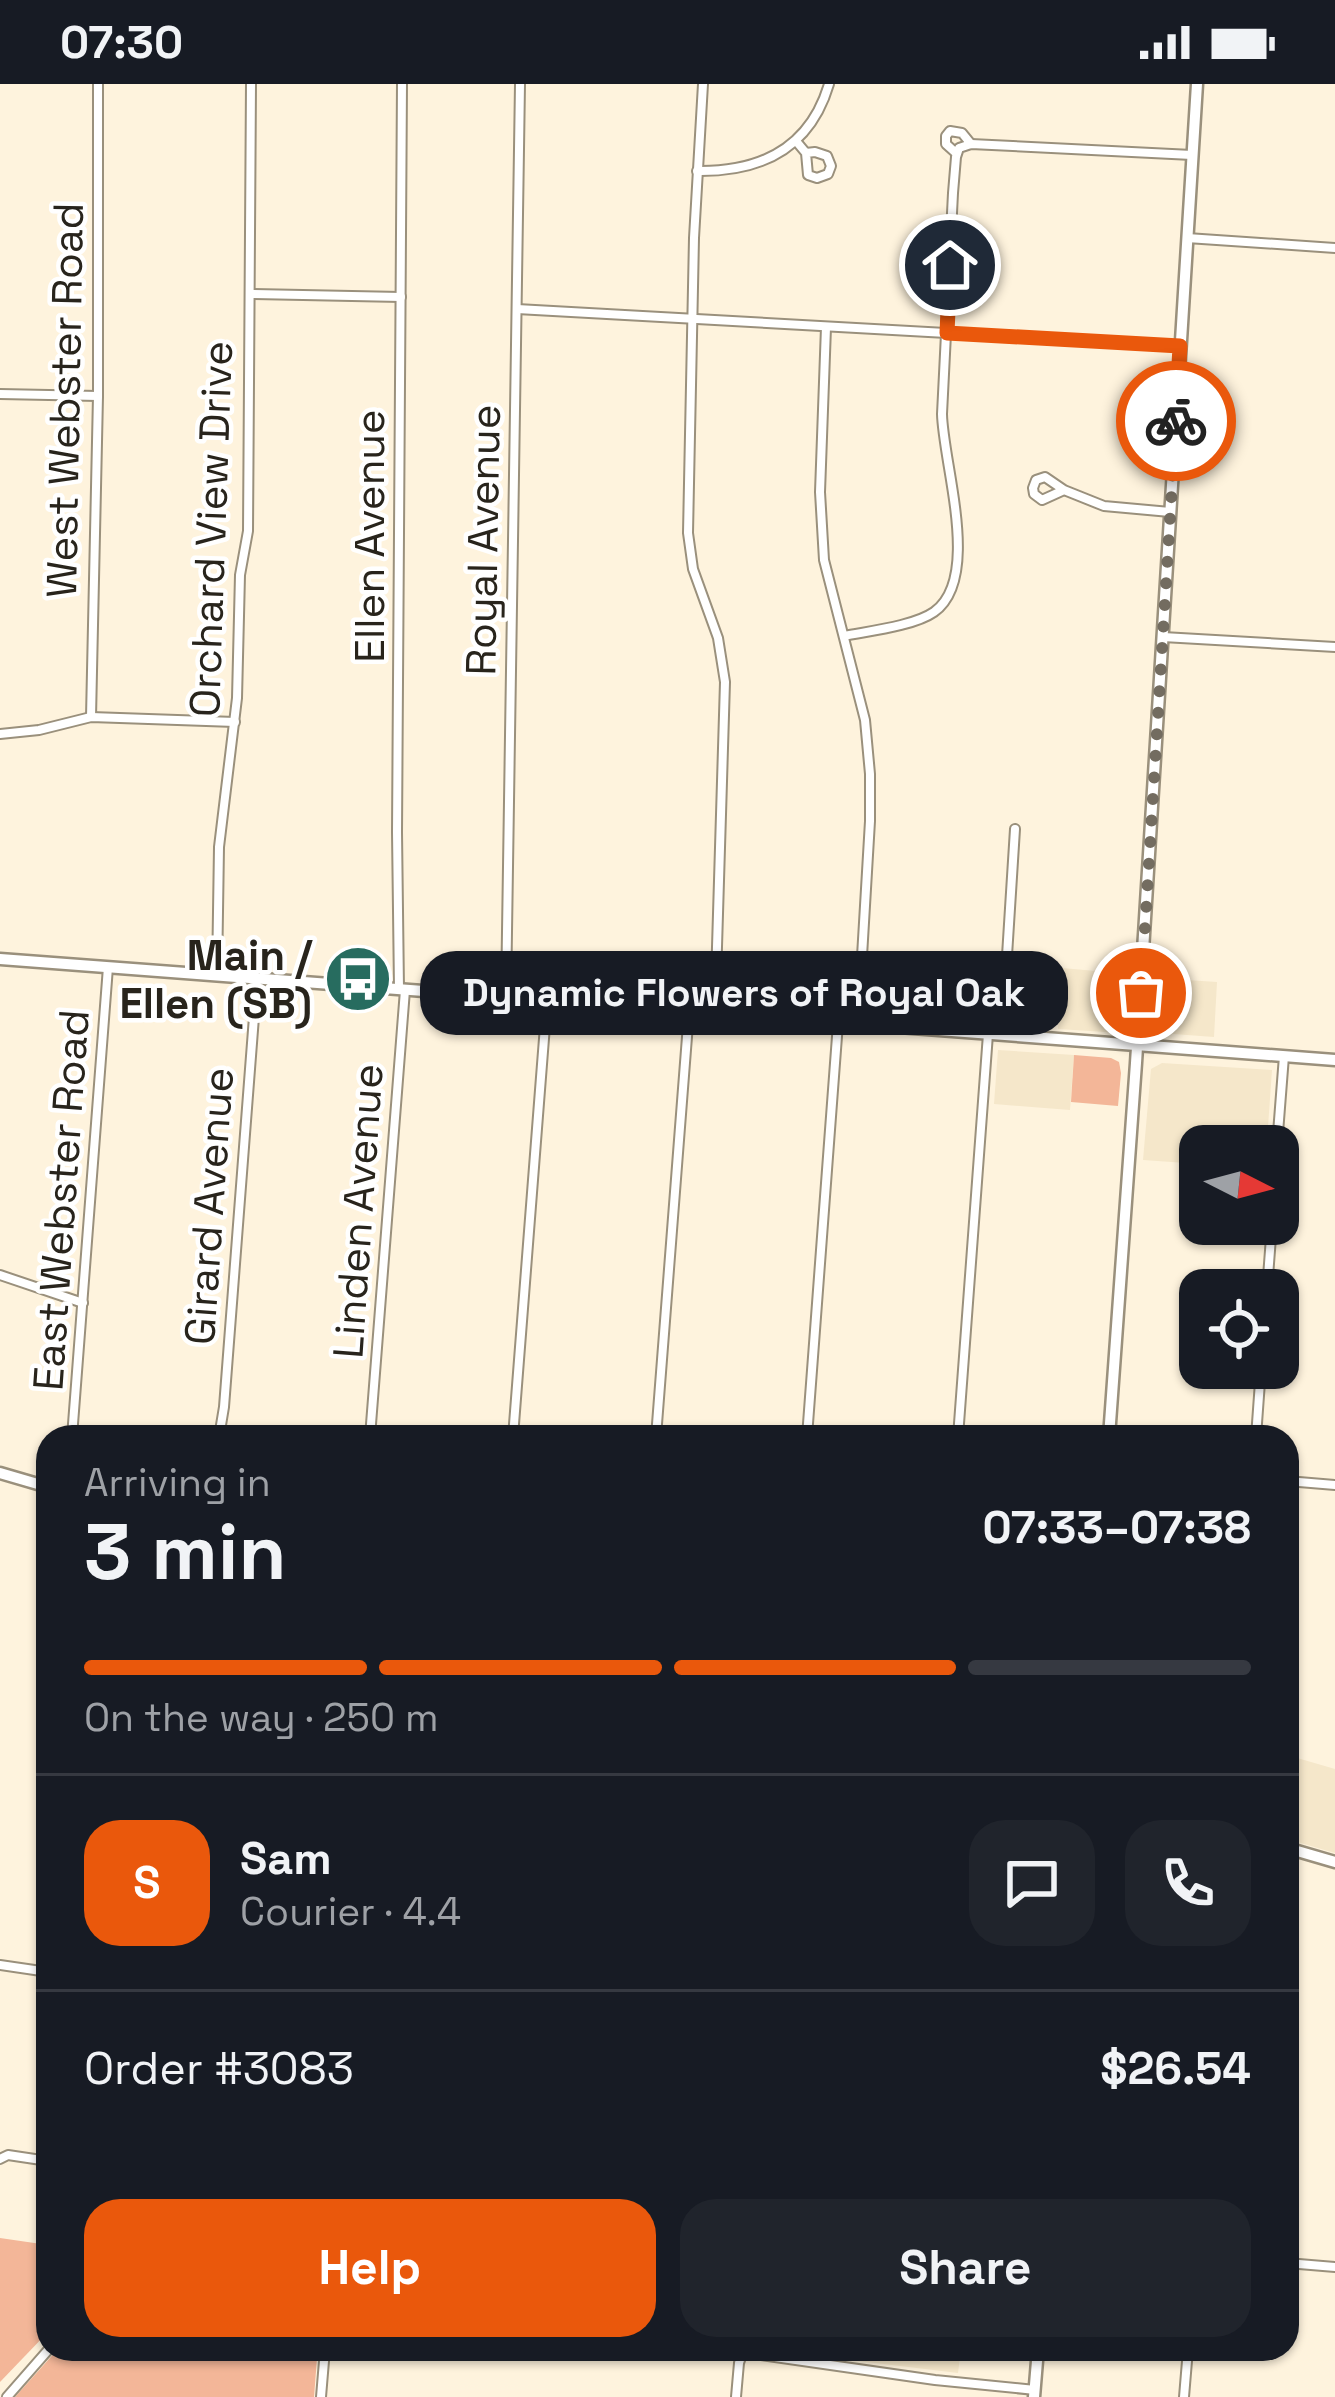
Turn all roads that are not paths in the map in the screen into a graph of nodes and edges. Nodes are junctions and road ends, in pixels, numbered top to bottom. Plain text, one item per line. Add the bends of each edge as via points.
1 (98, 84) edge
2 (251, 84) edge
3 (402, 84) edge
4 (520, 84) edge
5 (703, 84) edge
6 (829, 84) edge
7 (1197, 84) edge
8 (796, 141) junction
9 (971, 144) junction
10 (958, 150) junction
11 (806, 153) dead end
12 (1192, 155) junction
13 (697, 171) junction
14 (1187, 238) junction
15 (1335, 248) edge
16 (250, 294) junction
17 (400, 297) junction
18 (517, 309) junction
19 (692, 318) junction
20 (826, 327) junction
21 (947, 333) junction
22 (1180, 346) junction
23 (0, 394) edge
24 (98, 396) junction
25 (1064, 490) dead end
26 (1170, 512) junction
27 (844, 636) junction
28 (1163, 637) junction
29 (1335, 647) edge
30 (91, 717) junction
31 (235, 722) junction
32 (0, 734) edge
33 (1015, 830) dead end
34 (0, 959) edge
35 (108, 967) junction
36 (217, 976) junction
37 (257, 979) junction
38 (402, 989) junction
39 (506, 997) junction
40 (547, 1000) junction
41 (689, 1011) junction
42 (715, 1013) junction
43 (838, 1023) junction
44 (857, 1024) junction
45 (995, 1034) junction
46 (1137, 1046) junction
47 (1284, 1056) junction
48 (1335, 1060) edge
49 (1279, 1125) edge
50 (0, 1275) edge
51 (83, 1303) junction
52 (1259, 1389) edge
53 (73, 1425) edge
54 (221, 1425) edge
55 (371, 1425) edge
56 (514, 1425) edge
57 (657, 1425) edge
58 (808, 1425) edge
59 (959, 1425) edge
60 (1110, 1425) edge
61 (1257, 1425) edge
62 (0, 1474) edge
63 (1299, 1482) edge
64 (36, 1484) edge
65 (1335, 1485) edge
66 (1299, 1852) edge
67 (1335, 1862) edge
68 (0, 1965) edge
69 (36, 1970) edge
70 (3, 2154) edge
71 (36, 2159) edge
72 (1299, 2265) edge
73 (1335, 2267) edge
74 (38, 2361) edge
75 (324, 2361) edge
76 (740, 2361) edge
77 (810, 2361) edge
78 (1036, 2361) edge
79 (1187, 2361) edge
80 (1034, 2393) edge
81 (7, 2397) edge
82 (322, 2397) edge
83 (736, 2397) edge
84 (1184, 2397) edge

1 - 24 street, West Webster Road
2 - 16 street, Orchard View Drive
3 - 17 street, Ellen Avenue
4 - 18 street, Royal Avenue
5 - 13 street
6 - 8 street
7 - 12 main road
8 - 11 street
8 - 13 street via 755,165
9 - 10 street
9 - 10 street via 950,131 946,145
9 - 12 street
10 - 21 street
12 - 14 main road
13 - 19 street
14 - 15 street
14 - 22 main road
16 - 17 street
16 - 31 street, Orchard View Drive via 248,531 239,574
17 - 38 street, Ellen Avenue
18 - 19 street
18 - 39 street, Royal Avenue
19 - 20 street
19 - 42 street via 688,533 725,682
20 - 21 street
20 - 27 street via 821,528
21 - 22 street
21 - 27 street via 943,434 956,525 953,586 925,617
22 - 26 main road
23 - 24 street
24 - 30 street, West Webster Road
25 - 26 street via 1104,506
26 - 28 main road
27 - 44 street via 870,774
28 - 29 street
28 - 46 main road
30 - 31 street
30 - 32 street
31 - 36 street, Orchard View Drive via 219,847
33 - 45 street
34 - 35 main road
35 - 36 main road
35 - 51 street, East Webster Road
36 - 37 main road
37 - 38 main road
37 - 54 street, Girard Avenue
38 - 39 main road
38 - 55 street, Linden Avenue
39 - 40 main road
40 - 41 main road
40 - 56 street
41 - 42 main road
41 - 57 street
42 - 43 main road
43 - 44 main road
43 - 58 street
44 - 45 main road
45 - 46 main road
45 - 59 street
46 - 47 main road
46 - 60 main road
47 - 48 main road
47 - 49 street
50 - 51 street
51 - 53 street, East Webster Road
52 - 61 street
62 - 64 main road
63 - 65 street
66 - 67 main road
68 - 69 street
70 - 71 street
72 - 73 street
74 - 81 street
75 - 82 street
76 - 83 street
77 - 80 street
78 - 80 main road
79 - 84 street

